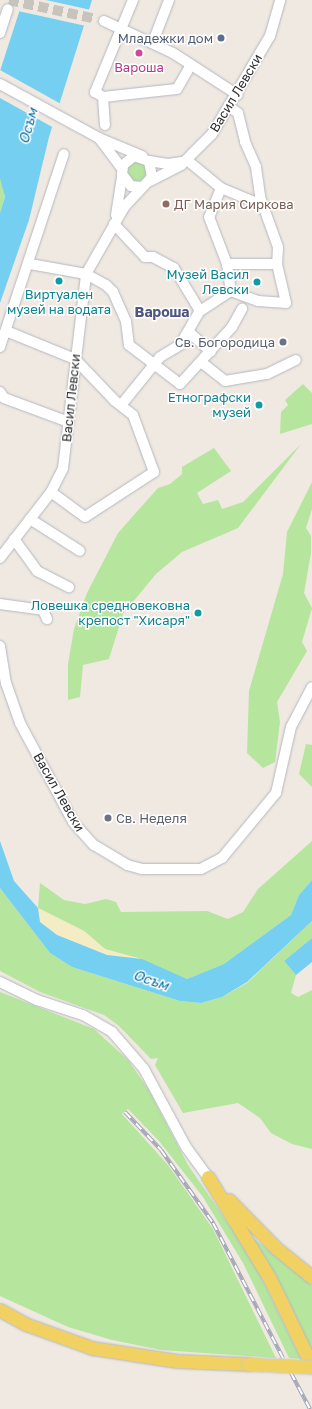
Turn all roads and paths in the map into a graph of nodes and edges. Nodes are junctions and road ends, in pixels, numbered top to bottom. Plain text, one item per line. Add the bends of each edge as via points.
1 (133, 0) edge
2 (280, 0) edge
3 (171, 1) edge
4 (8, 9) dead end
5 (104, 21) tunnel mouth
6 (121, 26) junction
7 (0, 33) edge
8 (153, 42) junction
9 (191, 65) junction
10 (0, 84) edge
11 (238, 95) junction
12 (104, 97) junction
13 (230, 107) junction
14 (105, 125) dead end
15 (99, 138) junction
16 (64, 154) dead end
17 (146, 159) junction
18 (187, 160) junction
19 (122, 171) junction
20 (145, 184) junction
21 (221, 188) junction
22 (264, 206) junction
23 (114, 224) junction
24 (30, 264) junction
25 (227, 264) junction
26 (277, 264) junction
27 (86, 274) junction
28 (231, 291) junction
29 (242, 309) dead end
30 (200, 311) junction
31 (6, 331) junction
32 (190, 332) junction
33 (0, 347) edge
34 (211, 352) junction
35 (75, 359) junction
36 (296, 360) dead end
37 (201, 362) junction
38 (155, 364) junction
39 (0, 392) edge
40 (122, 404) junction
41 (69, 422) junction
42 (51, 492) junction
43 (30, 519) junction
44 (14, 539) junction
45 (80, 551) dead end
46 (0, 558) edge
47 (69, 587) dead end
48 (0, 604) edge
49 (47, 619) dead end
50 (0, 646) edge
51 (2, 678) edge
52 (312, 687) edge
53 (0, 982) edge
54 (208, 1177) junction
55 (312, 1277) edge
56 (0, 1310) edge
57 (312, 1367) edge

1 - 6 street
2 - 11 street, Васил Левски via 270,36
3 - 8 street
4 - 7 street
5 - 6 street
6 - 8 street
6 - 12 street via 95,92
8 - 9 street
9 - 11 street
9 - 12 street via 177,89
10 - 15 street
11 - 13 street, Васил Левски
12 - 14 street
13 - 18 street, Васил Левски via 212,134
13 - 22 street via 238,113
15 - 17 street via 123,145
15 - 19 street via 116,157
16 - 24 street
17 - 18 street via 168,164
17 - 19 street via 130,158
17 - 20 street via 153,172
18 - 20 street, Васил Левски
18 - 21 street
19 - 20 street via 131,186
19 - 23 street
20 - 23 street
21 - 22 street
21 - 25 street via 209,217
22 - 26 street via 278,247
23 - 27 street, Васил Левски
23 - 30 street via 145,257 153,257 174,268
24 - 27 street
24 - 31 street
25 - 26 street
25 - 28 street
26 - 28 street via 286,302 258,301
27 - 35 street, Васил Левски
27 - 38 street via 113,292 126,321 129,345
28 - 30 street
29 - 34 street
30 - 32 street
31 - 33 street
31 - 35 street
32 - 34 street
32 - 38 street
34 - 37 street
35 - 40 street via 115,401
35 - 41 street, Васил Левски
36 - 37 street via 267,374 225,382
37 - 38 street via 180,384
38 - 40 street
39 - 41 street via 4,398
40 - 42 street via 133,415 154,472 86,517
41 - 42 street, Васил Левски via 63,468
42 - 43 street, Васил Левски
43 - 44 street, Васил Левски
43 - 45 street
44 - 46 street, Васил Левски
44 - 47 street via 37,572
48 - 49 street via 43,610
50 - 51 street, Васил Левски
51 - 52 street, Васил Левски via 20,723 74,822 94,845 127,865 142,869 201,869 222,858 276,793 291,727
53 - 54 street via 37,1000 83,1016 112,1032 144,1069 186,1147
54 - 55 main road via 261,1234
54 - 57 main road via 260,1261
56 - 57 main road, bridge via 43,1331 92,1348 178,1361

